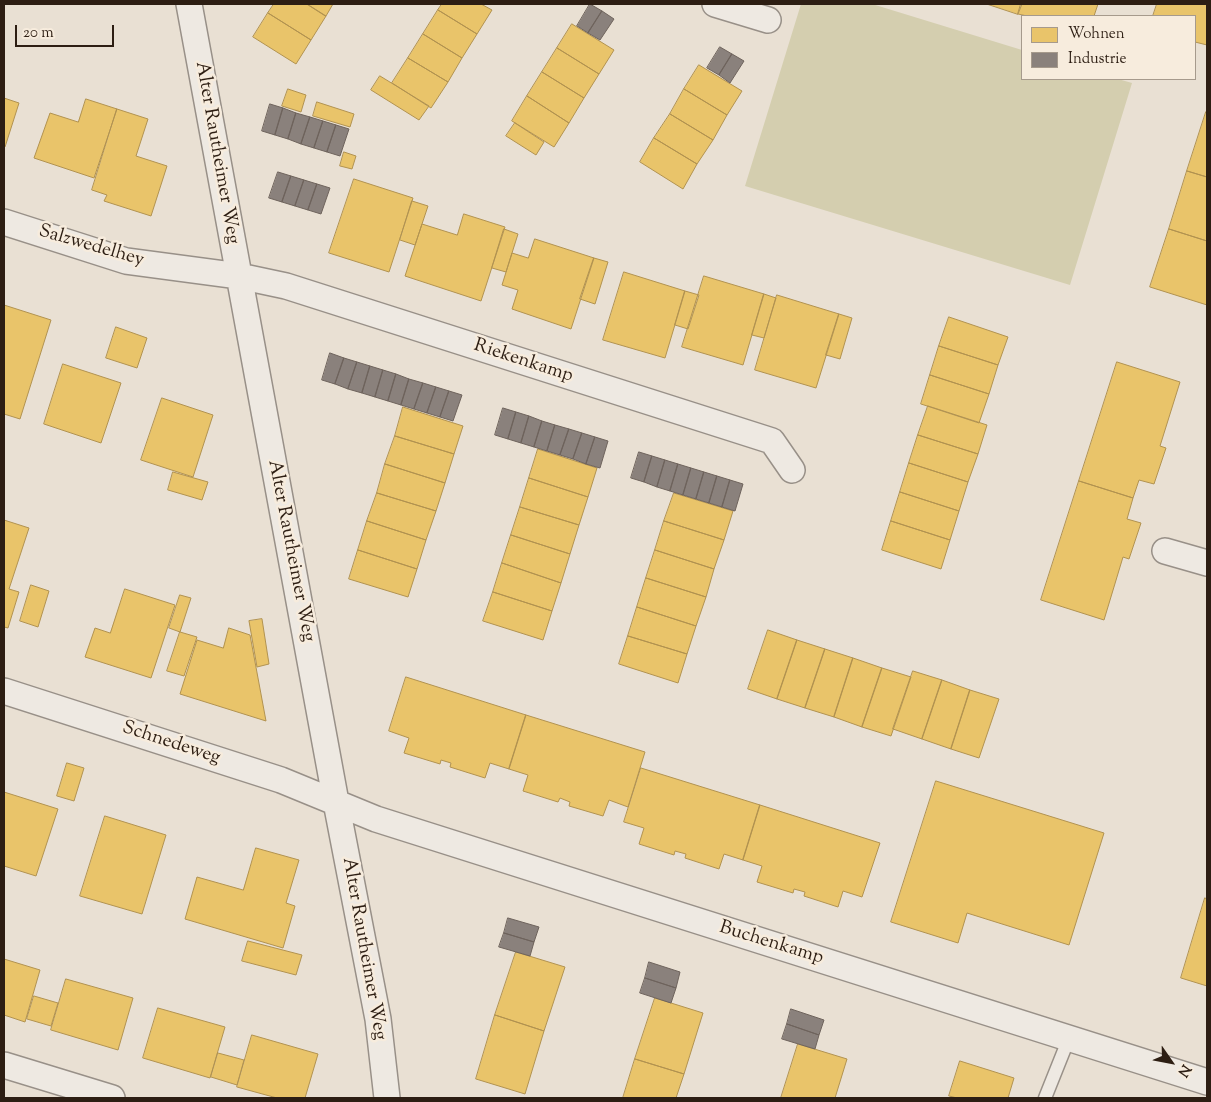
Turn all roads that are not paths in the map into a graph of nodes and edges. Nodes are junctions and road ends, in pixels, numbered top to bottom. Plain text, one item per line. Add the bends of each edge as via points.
1 (189, 4) edge
2 (715, 4) edge
3 (768, 20) dead end
4 (4, 222) edge
5 (238, 276) junction
6 (792, 470) dead end
7 (1164, 550) dead end
8 (1207, 563) edge
9 (4, 691) edge
10 (336, 802) junction
11 (1069, 1038) junction
12 (4, 1066) edge
13 (1207, 1082) edge
14 (112, 1098) edge
15 (387, 1098) edge
16 (1045, 1098) edge

1 - 5 street, Alter Rautheimer Weg
2 - 3 street
4 - 5 street, Salzwedelhey via 126,261
5 - 6 street, Riekenkamp via 286,286 772,441
5 - 10 street, Alter Rautheimer Weg
7 - 8 street
9 - 10 street, Schnedeweg via 281,780
10 - 11 street, Buchenkamp via 376,819
10 - 15 street, Alter Rautheimer Weg via 378,1018
11 - 13 street, Buchenkamp
11 - 16 lane
12 - 14 street

